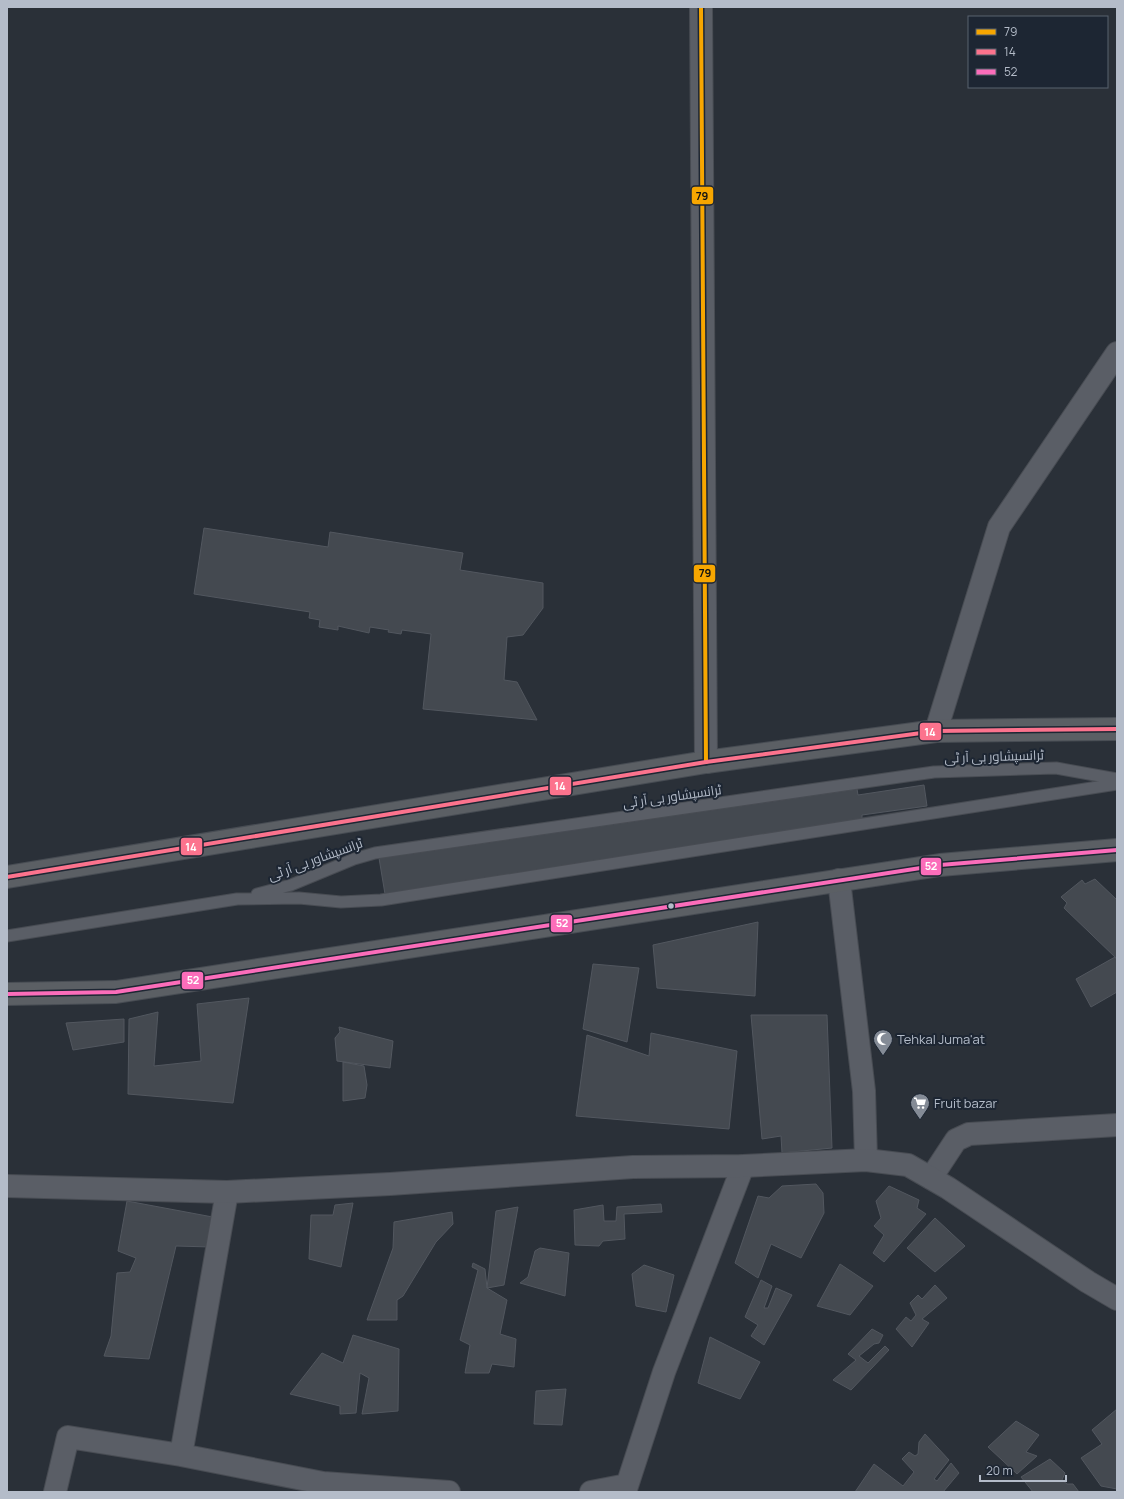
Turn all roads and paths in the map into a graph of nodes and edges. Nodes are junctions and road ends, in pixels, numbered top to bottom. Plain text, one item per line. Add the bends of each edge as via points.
1 (701, 7) edge
2 (1117, 352) edge
3 (1117, 729) edge
4 (936, 732) junction
5 (706, 762) junction
6 (1117, 779) edge
7 (1117, 784) edge
8 (1117, 850) edge
9 (7, 877) edge
10 (838, 880) junction
11 (237, 899) junction
12 (7, 936) edge
13 (7, 994) edge
14 (1117, 1125) edge
15 (866, 1160) junction
16 (743, 1166) junction
17 (931, 1178) junction
18 (7, 1186) edge
19 (227, 1192) junction
20 (1117, 1299) edge
21 (181, 1455) junction
22 (626, 1488) edge
23 (55, 1492) edge
24 (450, 1492) edge
25 (591, 1492) edge

1 - 5 street
2 - 4 street via 999,527
3 - 4 highway
4 - 5 highway
5 - 9 highway
6 - 11 lane, ٹرانسپشاور بی آر ٹی via 1056,768 934,772 375,853 291,885
7 - 11 lane, ٹرانسپشاور بی آر ٹی via 381,900 341,902 299,898
8 - 10 highway via 940,865
10 - 13 highway via 116,992
10 - 15 street via 864,1091
11 - 12 lane, ٹرانسپشاور بی آر ٹی
14 - 17 street via 969,1134 956,1140
15 - 16 street
15 - 17 street via 908,1165
16 - 19 street via 633,1167 390,1184
16 - 22 street via 664,1372
17 - 20 street
18 - 19 street
19 - 21 street
21 - 23 street via 68,1437
21 - 24 street via 323,1483
22 - 25 street

